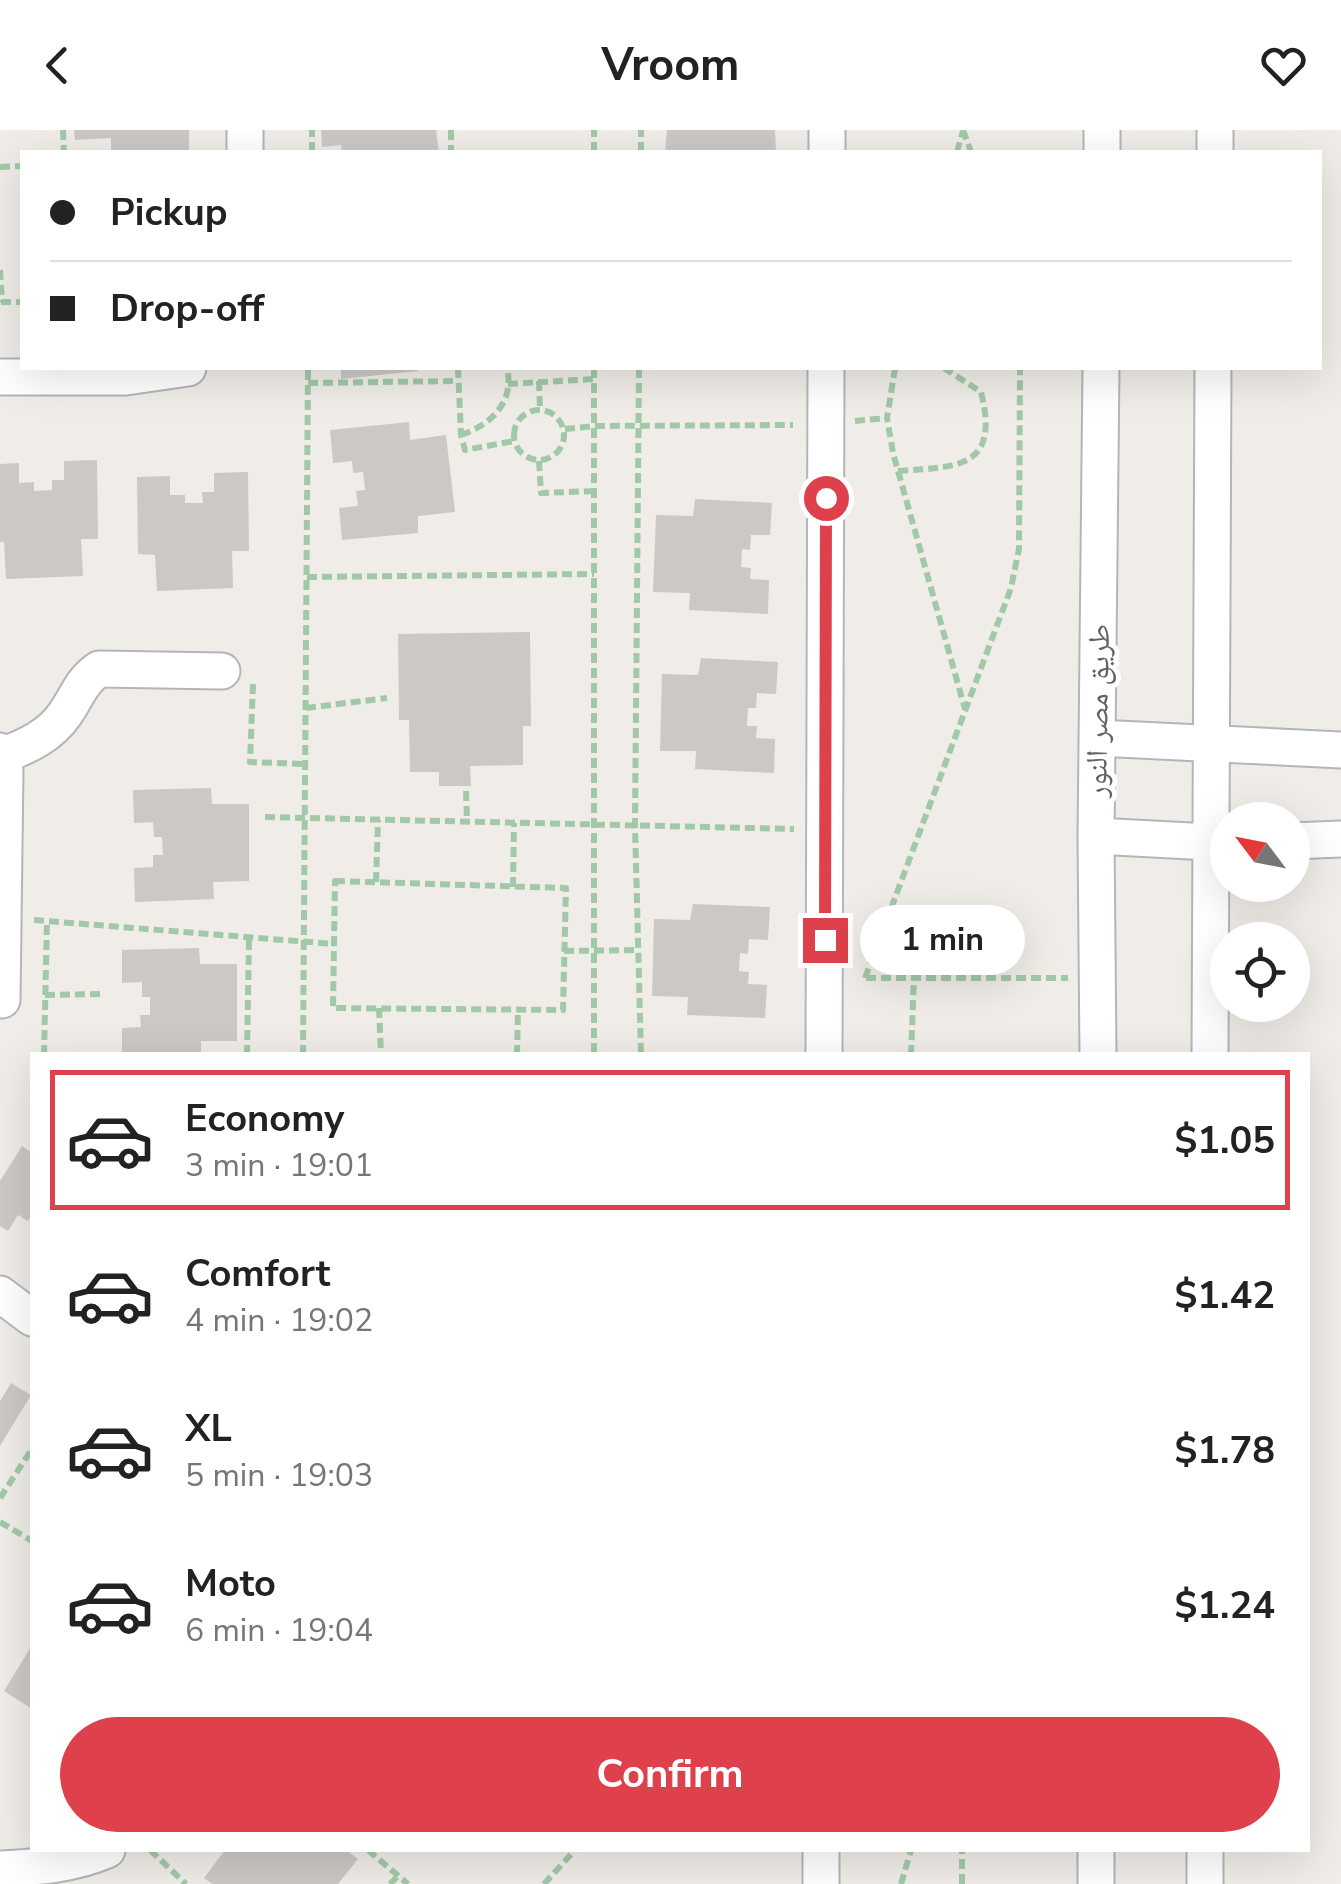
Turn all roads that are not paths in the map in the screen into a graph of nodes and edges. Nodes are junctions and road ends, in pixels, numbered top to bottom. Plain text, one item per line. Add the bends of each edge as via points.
1 (174, 370) edge
2 (826, 370) edge
3 (1101, 370) edge
4 (1213, 370) edge
5 (0, 378) edge
6 (222, 671) road end
7 (1098, 738) junction
8 (1210, 743) junction
9 (1341, 750) edge
10 (2, 753) edge
11 (1215, 802) edge
12 (1096, 836) junction
13 (1341, 839) edge
14 (1310, 840) edge
15 (1210, 842) edge
16 (1216, 902) edge
17 (1, 918) edge
18 (2, 1000) edge
19 (824, 1052) edge
20 (1098, 1052) edge
21 (1210, 1052) edge
22 (0, 1294) edge
23 (30, 1316) edge
24 (102, 1852) edge
25 (822, 1852) edge
26 (1096, 1852) edge
27 (1205, 1852) edge
28 (0, 1868) edge
29 (821, 1884) edge
30 (1096, 1884) edge
31 (1205, 1884) edge

1 - 5 street
2 - 19 street
3 - 7 street, طريق مصر النور
4 - 8 street
6 - 10 street via 99,669 36,742
7 - 8 street
7 - 12 street, طريق مصر النور
8 - 9 street
8 - 11 street
10 - 17 street
12 - 15 street
12 - 20 street, طريق مصر النور
13 - 14 street
16 - 21 street
17 - 18 street
22 - 23 street
24 - 28 street via 45,1867
25 - 29 street
26 - 30 street
27 - 31 street

